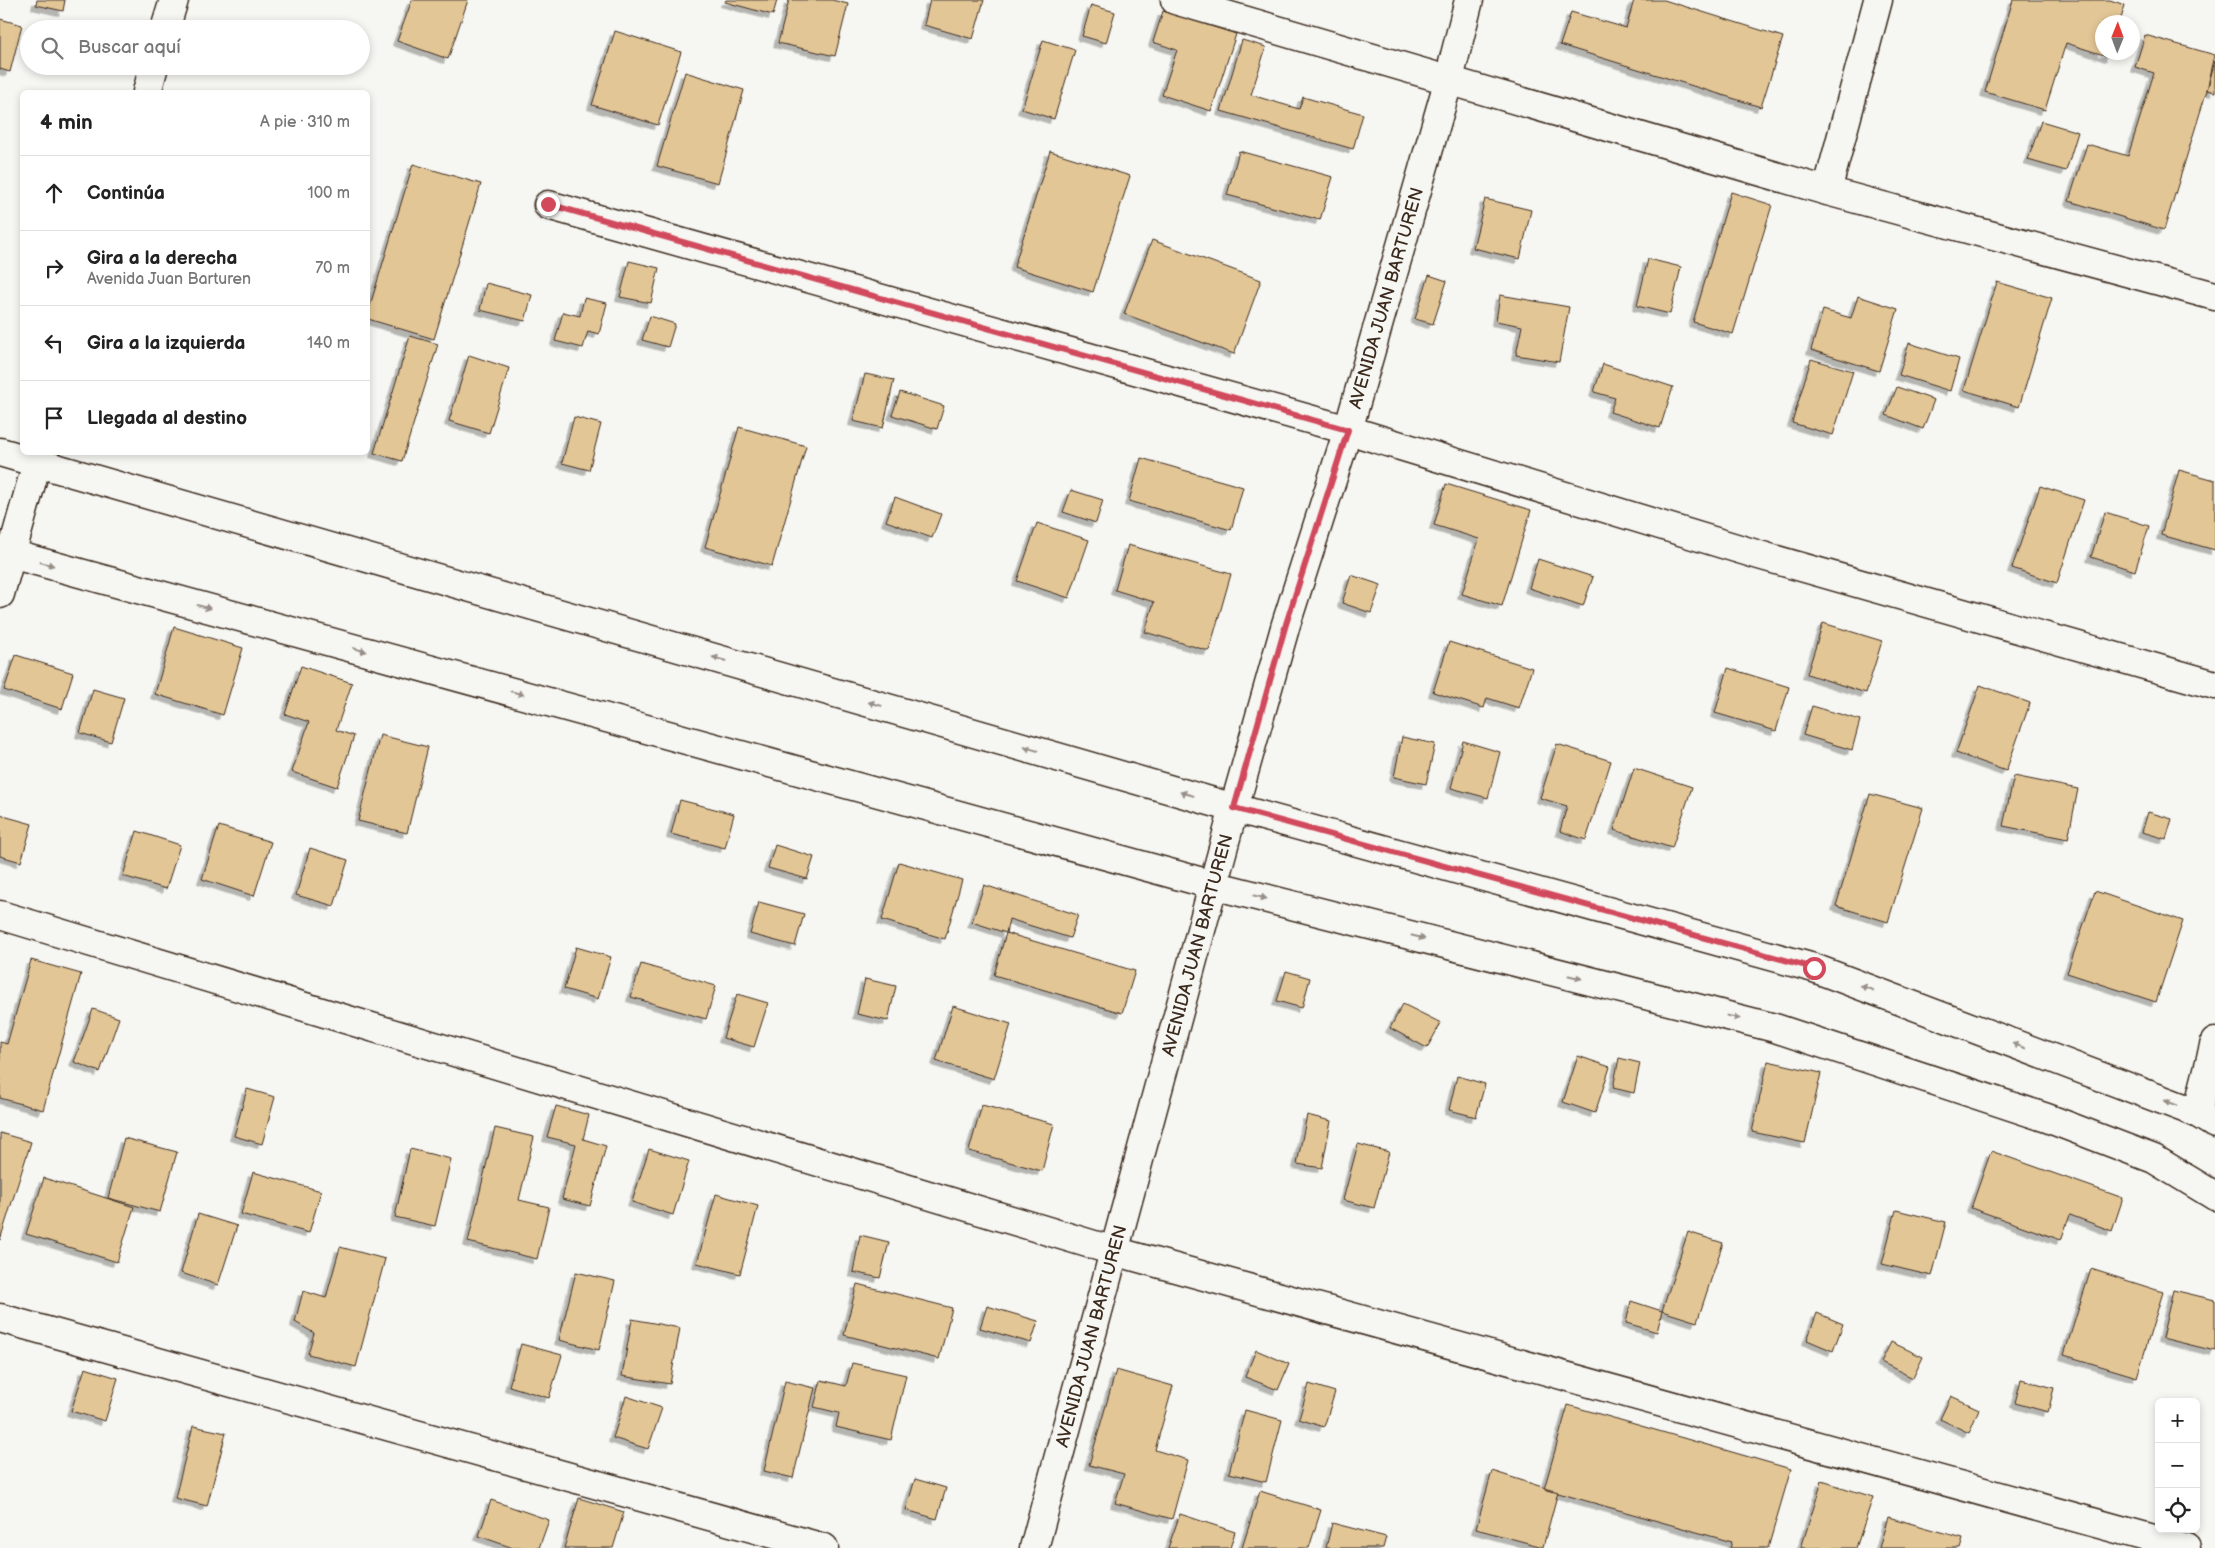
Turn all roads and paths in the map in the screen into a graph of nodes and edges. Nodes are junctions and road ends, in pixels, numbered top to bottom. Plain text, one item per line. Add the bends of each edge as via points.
1 (174, 0) edge
2 (1175, 0) edge
3 (1469, 0) edge
4 (1878, 0) edge
5 (168, 20) edge
6 (152, 75) edge
7 (1449, 79) junction
8 (148, 90) edge
9 (1827, 190) junction
10 (548, 204) dead end
11 (2215, 296) edge
12 (1348, 430) junction
13 (0, 452) edge
14 (39, 458) edge
15 (6, 553) edge
16 (0, 594) edge
17 (2215, 684) edge
18 (1234, 808) junction
19 (1213, 885) junction
20 (0, 915) edge
21 (2215, 1042) edge
22 (2206, 1119) edge
23 (2215, 1196) edge
24 (1114, 1251) junction
25 (0, 1318) edge
26 (824, 1548) edge
27 (1034, 1548) edge
28 (2186, 1548) edge

1 - 5 street
2 - 7 street
3 - 7 street, AVENIDA JUAN BARTUREN
4 - 9 street
6 - 8 street
7 - 9 street
7 - 12 street, AVENIDA JUAN BARTUREN
9 - 11 street
10 - 12 street
12 - 17 street via 1759,555
12 - 18 street, AVENIDA JUAN BARTUREN via 1286,624
13 - 14 street
14 - 15 street
18 -> 14 street
15 - 16 street
15 -> 19 street
18 - 19 street, AVENIDA JUAN BARTUREN
22 -> 18 street via 1814,968
19 -> 23 street via 1775,1028 2047,1118 2118,1145 2154,1159
19 - 24 street, AVENIDA JUAN BARTUREN
20 - 24 street
21 - 22 street
24 - 27 street, AVENIDA JUAN BARTUREN
24 - 28 street
25 - 26 street

